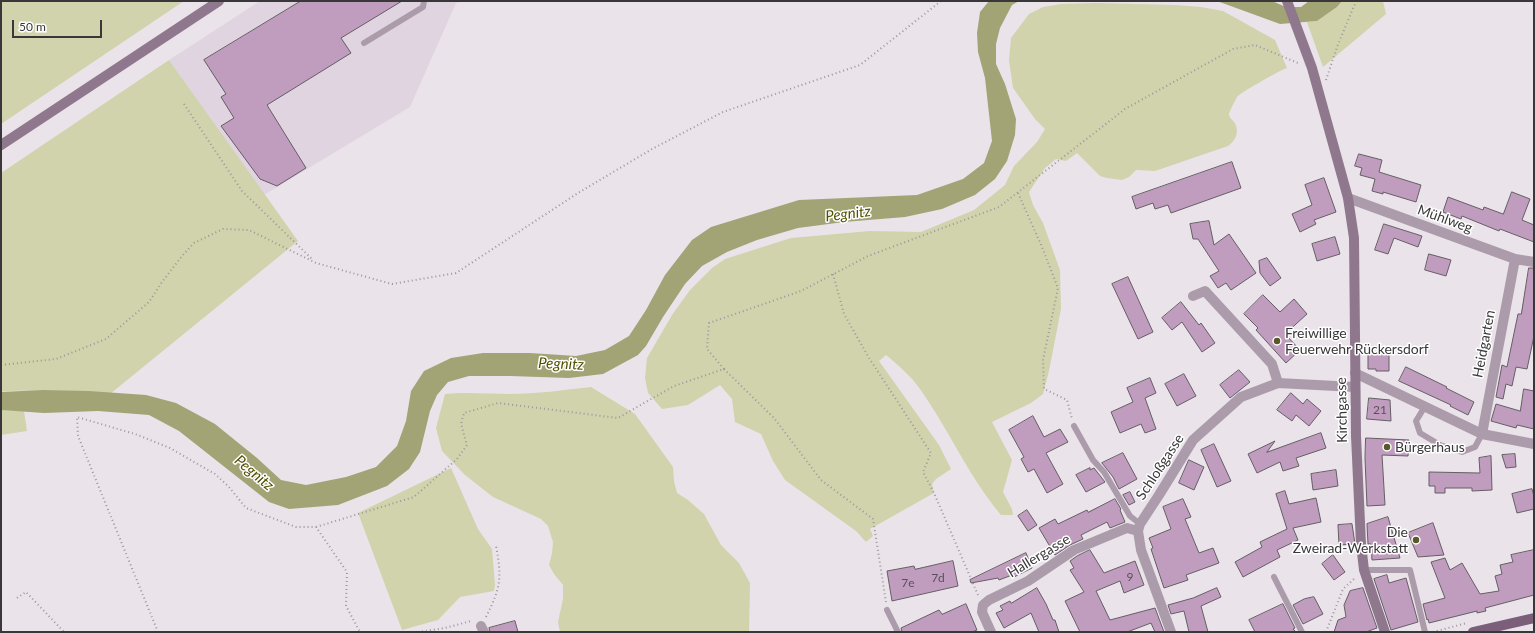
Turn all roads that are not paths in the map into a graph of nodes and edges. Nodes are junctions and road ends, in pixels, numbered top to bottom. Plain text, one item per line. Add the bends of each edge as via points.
1 (219, 1) edge
2 (424, 1) edge
3 (1287, 1) edge
4 (364, 43) dead end
5 (1, 145) edge
6 (1348, 198) junction
7 (1515, 259) junction
8 (1534, 262) edge
9 (1193, 296) dead end
10 (1355, 373) junction
11 (1278, 383) junction
12 (1355, 387) junction
13 (1424, 408) junction
14 (1074, 426) road end
15 (1482, 434) junction
16 (1534, 444) edge
17 (1139, 527) junction
18 (1364, 570) junction
19 (1274, 577) dead end
20 (887, 610) road end
21 (1534, 618) edge
22 (1490, 630) edge
23 (898, 632) edge
24 (991, 632) edge
25 (1171, 632) edge
26 (1302, 632) edge
27 (1384, 632) edge
28 (1425, 632) edge
29 (1473, 632) edge

1 - 5 main road
2 - 4 lane via 423,7
3 - 6 main road, Kirchgasse via 1312,68
6 - 7 street, Mühlweg
6 - 10 main road, Kirchgasse via 1354,238
7 - 8 street, Mühlweg
7 - 15 street, Heidgarten
9 - 11 street via 1205,291 1272,364
10 - 12 main road, Kirchgasse
10 - 13 street
11 - 12 street, Schloßgasse
11 - 17 street, Schloßgasse via 1241,397 1193,440
12 - 18 main road, Kirchgasse
13 - 15 street
13 - 15 lane via 1416,421 1420,433 1440,446 1462,452 1475,447
14 - 17 lane via 1093,460 1104,472
15 - 16 street
17 - 24 street, Hallergasse via 1127,528 1074,550 1028,581 989,600 983,605 982,612
17 - 25 street via 1141,550
18 - 27 main road, Kirchgasse
18 - 28 lane via 1410,570
19 - 26 lane
20 - 23 lane
21 - 22 main road
22 - 29 main road

